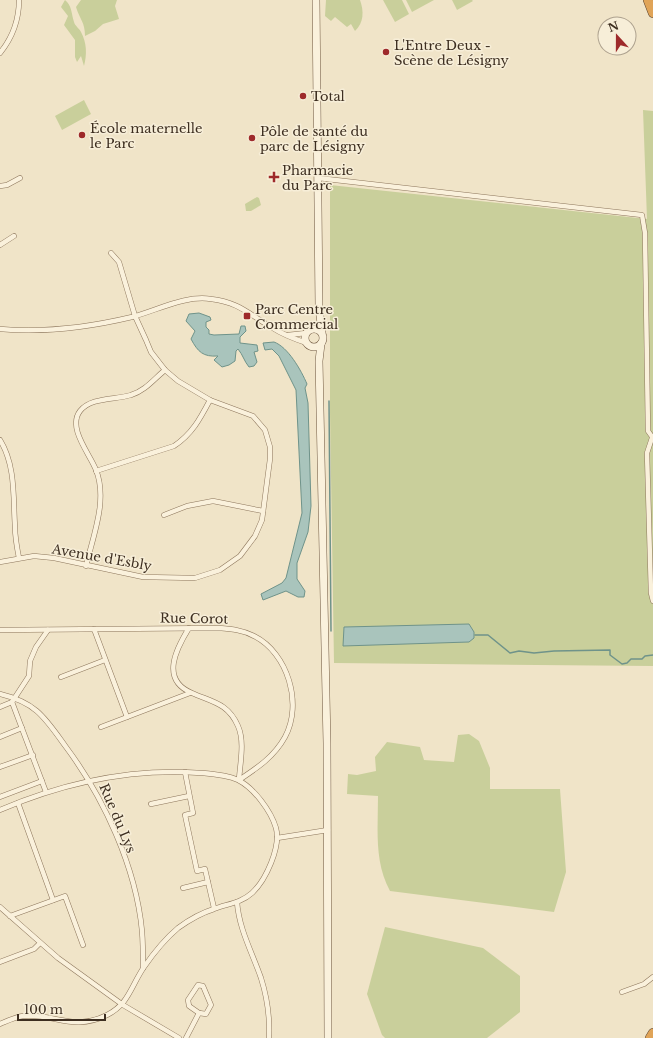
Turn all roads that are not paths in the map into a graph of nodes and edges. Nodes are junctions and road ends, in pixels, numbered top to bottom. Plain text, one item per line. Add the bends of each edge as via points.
1 (19, 0) edge
2 (316, 0) edge
3 (648, 0) edge
4 (653, 13) edge
5 (0, 53) edge
6 (20, 178) dead end
7 (318, 178) junction
8 (0, 186) edge
9 (14, 236) dead end
10 (0, 245) edge
11 (111, 253) dead end
12 (318, 307) junction
13 (135, 316) junction
14 (0, 329) edge
15 (308, 331) junction
16 (322, 332) junction
17 (287, 335) junction
18 (321, 344) junction
19 (309, 345) junction
20 (319, 361) junction
21 (165, 370) junction
22 (210, 400) junction
23 (652, 438) edge
24 (0, 440) edge
25 (96, 471) junction
26 (263, 511) junction
27 (164, 515) dead end
28 (19, 558) junction
29 (0, 562) edge
30 (86, 566) junction
31 (653, 601) edge
32 (188, 628) junction
33 (94, 629) junction
34 (0, 630) edge
35 (48, 630) junction
36 (105, 660) junction
37 (61, 676) dead end
38 (190, 693) junction
39 (0, 694) edge
40 (14, 700) junction
41 (0, 707) edge
42 (127, 717) junction
43 (101, 727) dead end
44 (22, 728) junction
45 (0, 737) edge
46 (32, 755) junction
47 (0, 767) edge
48 (184, 772) junction
49 (238, 780) junction
50 (42, 781) junction
51 (90, 781) junction
52 (46, 792) junction
53 (189, 796) junction
54 (0, 797) edge
55 (18, 803) junction
56 (151, 804) dead end
57 (0, 810) edge
58 (328, 830) junction
59 (277, 838) junction
60 (208, 882) junction
61 (183, 888) dead end
62 (53, 900) junction
63 (237, 902) junction
64 (0, 907) edge
65 (214, 908) junction
66 (10, 916) junction
67 (40, 943) junction
68 (84, 944) dead end
69 (0, 962) edge
70 (143, 968) junction
71 (653, 977) edge
72 (622, 992) dead end
73 (123, 1005) junction
74 (199, 1012) junction
75 (0, 1024) edge
76 (653, 1032) edge
77 (179, 1038) edge
78 (186, 1038) edge
79 (269, 1038) edge
80 (328, 1038) edge
81 (650, 1038) edge

1 - 5 street via 14,32
2 - 7 street
3 - 4 highway
6 - 8 street
7 - 12 street
7 - 23 street via 642,215 645,233 648,431
9 - 10 street
11 - 13 street, Avenue d'Esbly via 119,262
12 - 15 street
12 - 16 street
13 - 14 street via 93,326
13 - 17 street via 199,298 211,299 240,307
13 - 21 street, Avenue d'Esbly via 151,352
15 - 16 street via 317,328
15 - 17 street
15 - 19 street via 305,338
16 - 18 street via 324,338
17 - 19 street
18 - 19 street via 316,347
18 - 20 street
19 - 20 street
20 - 58 street
21 - 22 street, Avenue d'Esbly via 182,384
21 - 25 street via 144,389 131,395 94,402 79,412 76,421 77,432
22 - 25 street via 196,426 185,439 174,446
22 - 26 street, Avenue d'Esbly via 253,416 265,430 270,447 270,459
23 - 31 street via 648,453
24 - 28 street via 12,473
25 - 30 street via 100,487 100,504
26 - 27 street via 213,501 187,506
26 - 30 street, Avenue d'Esbly via 255,536 240,556 220,570 195,578 143,577
28 - 29 street, Avenue d'Esbly
28 - 30 street, Avenue d'Esbly via 54,558
32 - 33 street, Rue Corot
32 - 38 street via 172,660 175,676 181,686
32 - 49 street, Rue Corot via 239,630 255,636 268,645 286,672 293,709 286,736 266,762
33 - 35 street, Rue Corot
33 - 36 street
34 - 35 street, Rue Corot
35 - 40 street via 36,647 30,661 29,676
36 - 37 street
36 - 42 street
38 - 42 street
38 - 49 street via 219,703 230,712 238,726 242,742
39 - 40 street, Rue du Lys
40 - 41 street
40 - 44 street
40 - 51 street, Rue du Lys via 35,709 48,722
42 - 43 street
44 - 45 street
44 - 46 street
46 - 47 street
46 - 50 street
48 - 49 street
48 - 51 street
48 - 53 street
49 - 59 street via 263,802 276,827
50 - 52 street
50 - 54 street
51 - 52 street
51 - 70 street, Rue du Lys via 115,833 135,892 142,930
52 - 55 street
53 - 56 street
53 - 60 street via 193,813 184,815 197,871 205,869
55 - 57 street
55 - 62 street
58 - 59 street
58 - 80 street
59 - 63 street via 264,879 252,893
60 - 61 street
60 - 65 street
62 - 66 street
62 - 68 street via 65,896
63 - 65 street
63 - 79 street via 238,918 267,1000
64 - 66 street
65 - 70 street via 194,917 177,929
66 - 67 street
67 - 69 street
67 - 73 street
70 - 73 street
71 - 72 street via 644,984
73 - 75 street via 107,1015 82,1022 23,1016
73 - 77 street
74 - 74 street via 206,1014 210,1005 203,986 198,985 188,1000 189,1006
74 - 78 street
76 - 81 highway

